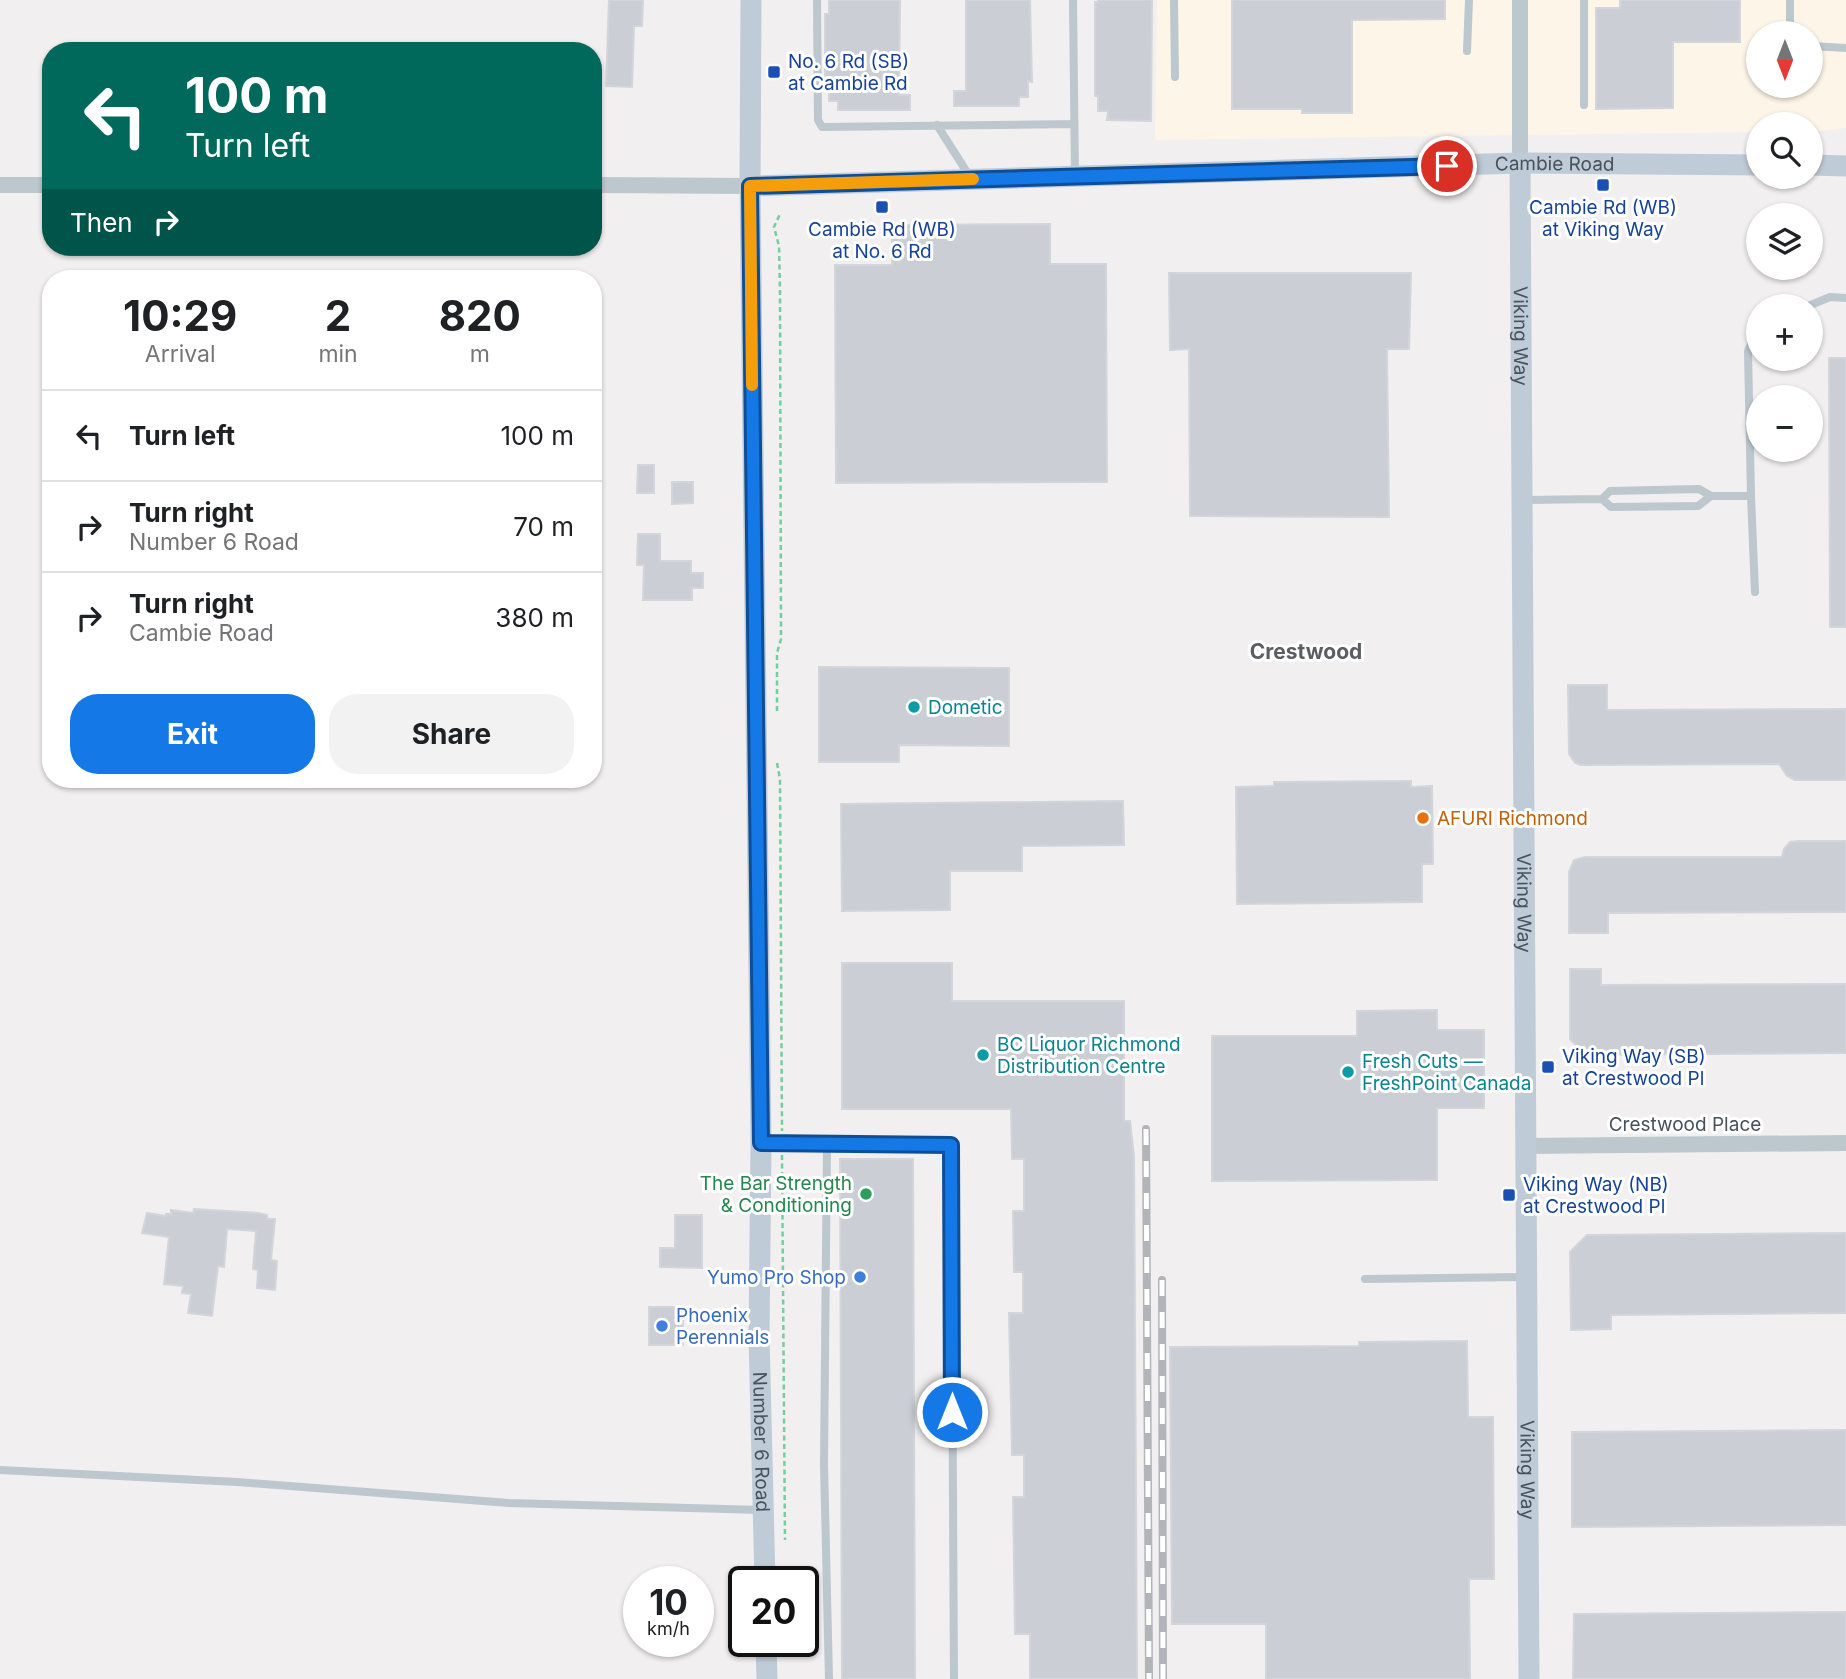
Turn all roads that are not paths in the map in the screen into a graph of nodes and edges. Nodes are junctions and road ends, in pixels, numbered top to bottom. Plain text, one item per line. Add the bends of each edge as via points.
1 (751, 0) edge
2 (817, 0) edge
3 (1073, 0) edge
4 (1174, 0) edge
5 (1469, 0) edge
6 (1520, 0) edge
7 (1584, 0) edge
8 (1790, 0) edge
9 (1790, 21) edge
10 (1824, 47) edge
11 (1846, 48) edge
12 (1467, 51) dead end
13 (1175, 77) dead end
14 (1584, 105) dead end
15 (1074, 124) junction
16 (937, 125) junction
17 (1520, 163) junction
18 (1746, 165) edge
19 (1823, 165) edge
20 (1846, 166) edge
21 (1075, 176) junction
22 (972, 179) junction
23 (0, 185) edge
24 (42, 185) edge
25 (602, 186) edge
26 (750, 186) junction
27 (1846, 298) edge
28 (1823, 300) edge
29 (1748, 371) edge
30 (1710, 496) junction
31 (1751, 496) junction
32 (1602, 499) junction
33 (1522, 500) junction
34 (1755, 592) dead end
35 (761, 1143) junction
36 (827, 1143) junction
37 (1846, 1143) edge
38 (1525, 1146) junction
39 (1526, 1277) junction
40 (1365, 1279) dead end
41 (0, 1470) edge
42 (765, 1511) junction
43 (765, 1566) edge
44 (766, 1657) edge
45 (767, 1679) edge
46 (829, 1679) edge
47 (954, 1679) edge
48 (1529, 1679) edge

1 - 26 main road, Number 6 Road
2 - 16 lane via 820,125
3 - 15 lane
4 - 13 lane
5 - 12 lane
6 - 17 street, Viking Way
7 - 14 lane
8 - 9 lane
10 - 11 lane
15 - 16 lane
15 - 21 lane
16 - 22 lane
17 - 18 main road, Cambie Road
17 - 21 main road, Cambie Road
17 - 33 main road, Viking Way
19 - 20 main road
21 - 22 main road, Cambie Road
22 - 26 main road, Cambie Road
23 - 24 street
25 - 26 street, Cambie Road
26 - 35 main road, Number 6 Road
27 - 28 lane
29 - 31 lane
30 - 31 lane
30 - 32 lane via 1699,489 1610,491
30 - 32 lane via 1699,506 1611,507
31 - 34 lane
32 - 33 lane
33 - 38 main road, Viking Way
35 - 36 lane
35 - 42 main road, Number 6 Road
36 - 46 lane via 824,1464
36 - 47 lane via 951,1145
37 - 38 street, Crestwood Place
38 - 39 main road, Viking Way
39 - 40 lane
39 - 48 main road, Viking Way
41 - 42 lane via 509,1503
42 - 43 main road, Number 6 Road
44 - 45 main road

